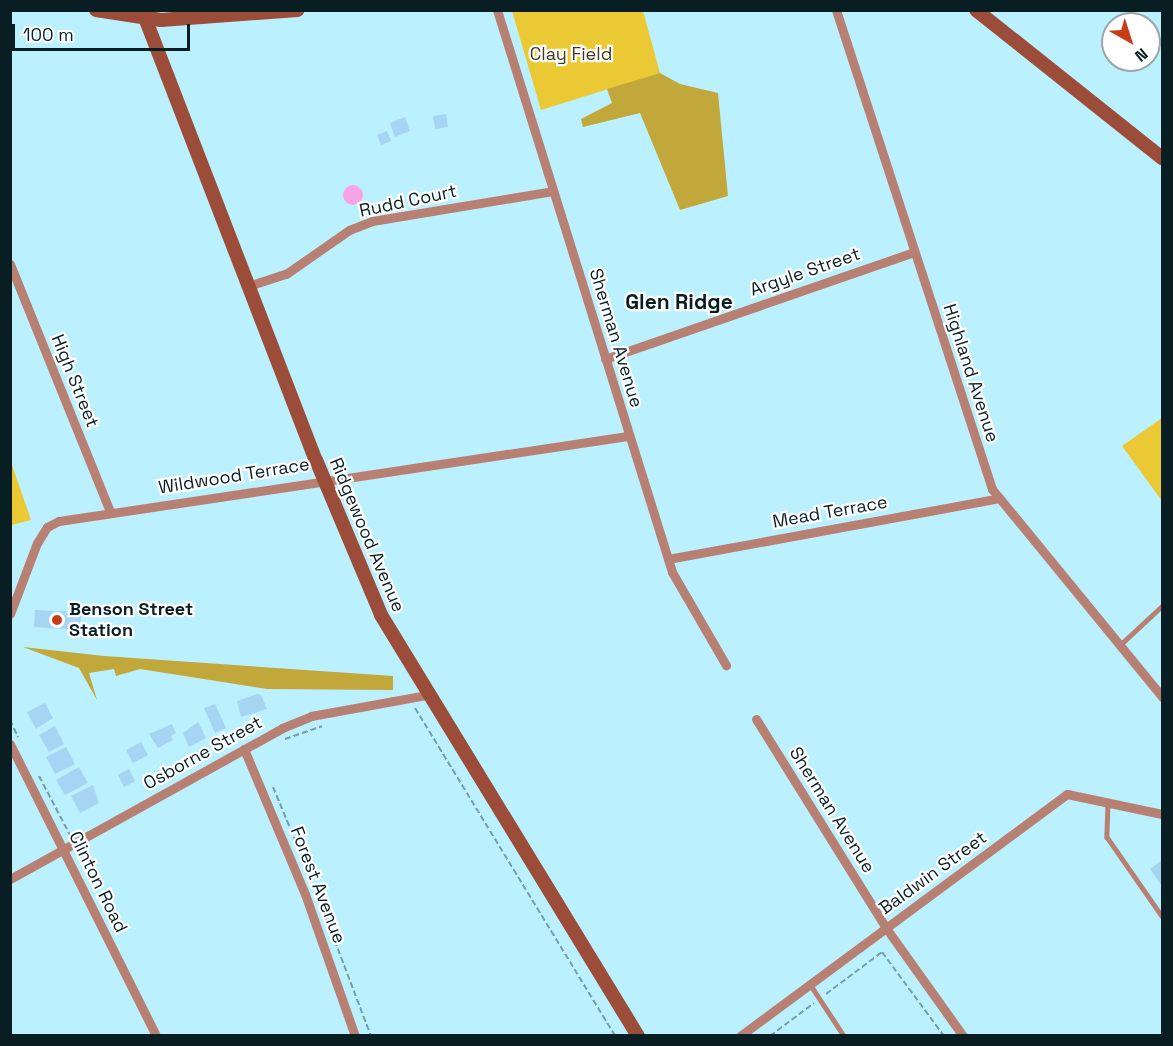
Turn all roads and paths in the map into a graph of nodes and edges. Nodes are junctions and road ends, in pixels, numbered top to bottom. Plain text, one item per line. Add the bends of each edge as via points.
1 (96, 10) edge
2 (298, 10) edge
3 (497, 10) edge
4 (836, 10) edge
5 (976, 10) edge
6 (142, 15) edge
7 (1162, 158) edge
8 (553, 190) junction
9 (914, 252) junction
10 (10, 264) edge
11 (248, 286) junction
12 (605, 358) junction
13 (628, 436) junction
14 (324, 479) junction
15 (999, 498) junction
16 (110, 511) junction
17 (668, 559) junction
18 (1162, 606) edge
19 (10, 614) edge
20 (1120, 645) junction
21 (726, 665) dead end
22 (424, 690) junction
23 (1162, 697) edge
24 (404, 709) dead end
25 (756, 719) dead end
26 (10, 720) edge
27 (324, 725) dead end
28 (15, 742) edge
29 (277, 742) dead end
30 (244, 749) junction
31 (35, 769) dead end
32 (271, 784) dead end
33 (1108, 803) junction
34 (1162, 814) edge
35 (71, 837) dead end
36 (64, 850) junction
37 (10, 879) edge
38 (312, 882) dead end
39 (321, 904) dead end
40 (1162, 916) edge
41 (886, 928) junction
42 (810, 984) junction
43 (820, 999) junction
44 (156, 1035) edge
45 (355, 1035) edge
46 (371, 1035) edge
47 (615, 1035) edge
48 (638, 1035) edge
49 (740, 1035) edge
50 (770, 1035) edge
51 (844, 1035) edge
52 (944, 1035) edge
53 (963, 1035) edge

1 - 6 street
2 - 6 street
3 - 8 street, Sherman Avenue
4 - 9 street, Highland Avenue
5 - 7 street
6 - 11 street, Ridgewood Avenue
8 - 11 street, Rudd Court via 372,221 349,230 286,274
8 - 12 street, Sherman Avenue
9 - 12 street, Argyle Street
9 - 15 street, Highland Avenue via 992,489
10 - 16 street, High Street
11 - 14 street, Ridgewood Avenue
12 - 13 street, Sherman Avenue
13 - 14 street, Wildwood Terrace
13 - 17 street, Sherman Avenue
14 - 16 street, Wildwood Terrace
14 - 22 street, Ridgewood Avenue via 390,633
15 - 17 street, Mead Terrace
15 - 20 street, Highland Avenue
16 - 19 street, Wildwood Terrace via 59,521 48,527 37,543
17 - 21 street, Sherman Avenue
18 - 20 lane
20 - 23 street, Highland Avenue
22 - 30 street, Osborne Street via 311,716
22 - 48 street, Ridgewood Avenue
24 - 47 path via 415,707
25 - 41 street, Sherman Avenue
26 - 28 path
27 - 29 path
28 - 36 street, Clinton Road
30 - 36 street, Osborne Street
30 - 45 street, Forest Avenue via 305,894
31 - 35 path
32 - 38 path
33 - 34 street, Baldwin Street
33 - 40 lane via 1107,837
33 - 41 street, Baldwin Street via 1067,794
36 - 37 street, Osborne Street
36 - 44 street, Clinton Road
39 - 46 path
41 - 42 street, Baldwin Street
41 - 53 street, Sherman Avenue
42 - 43 lane
42 - 49 street, Baldwin Street
43 - 50 path
43 - 51 lane
43 - 52 path via 882,952

